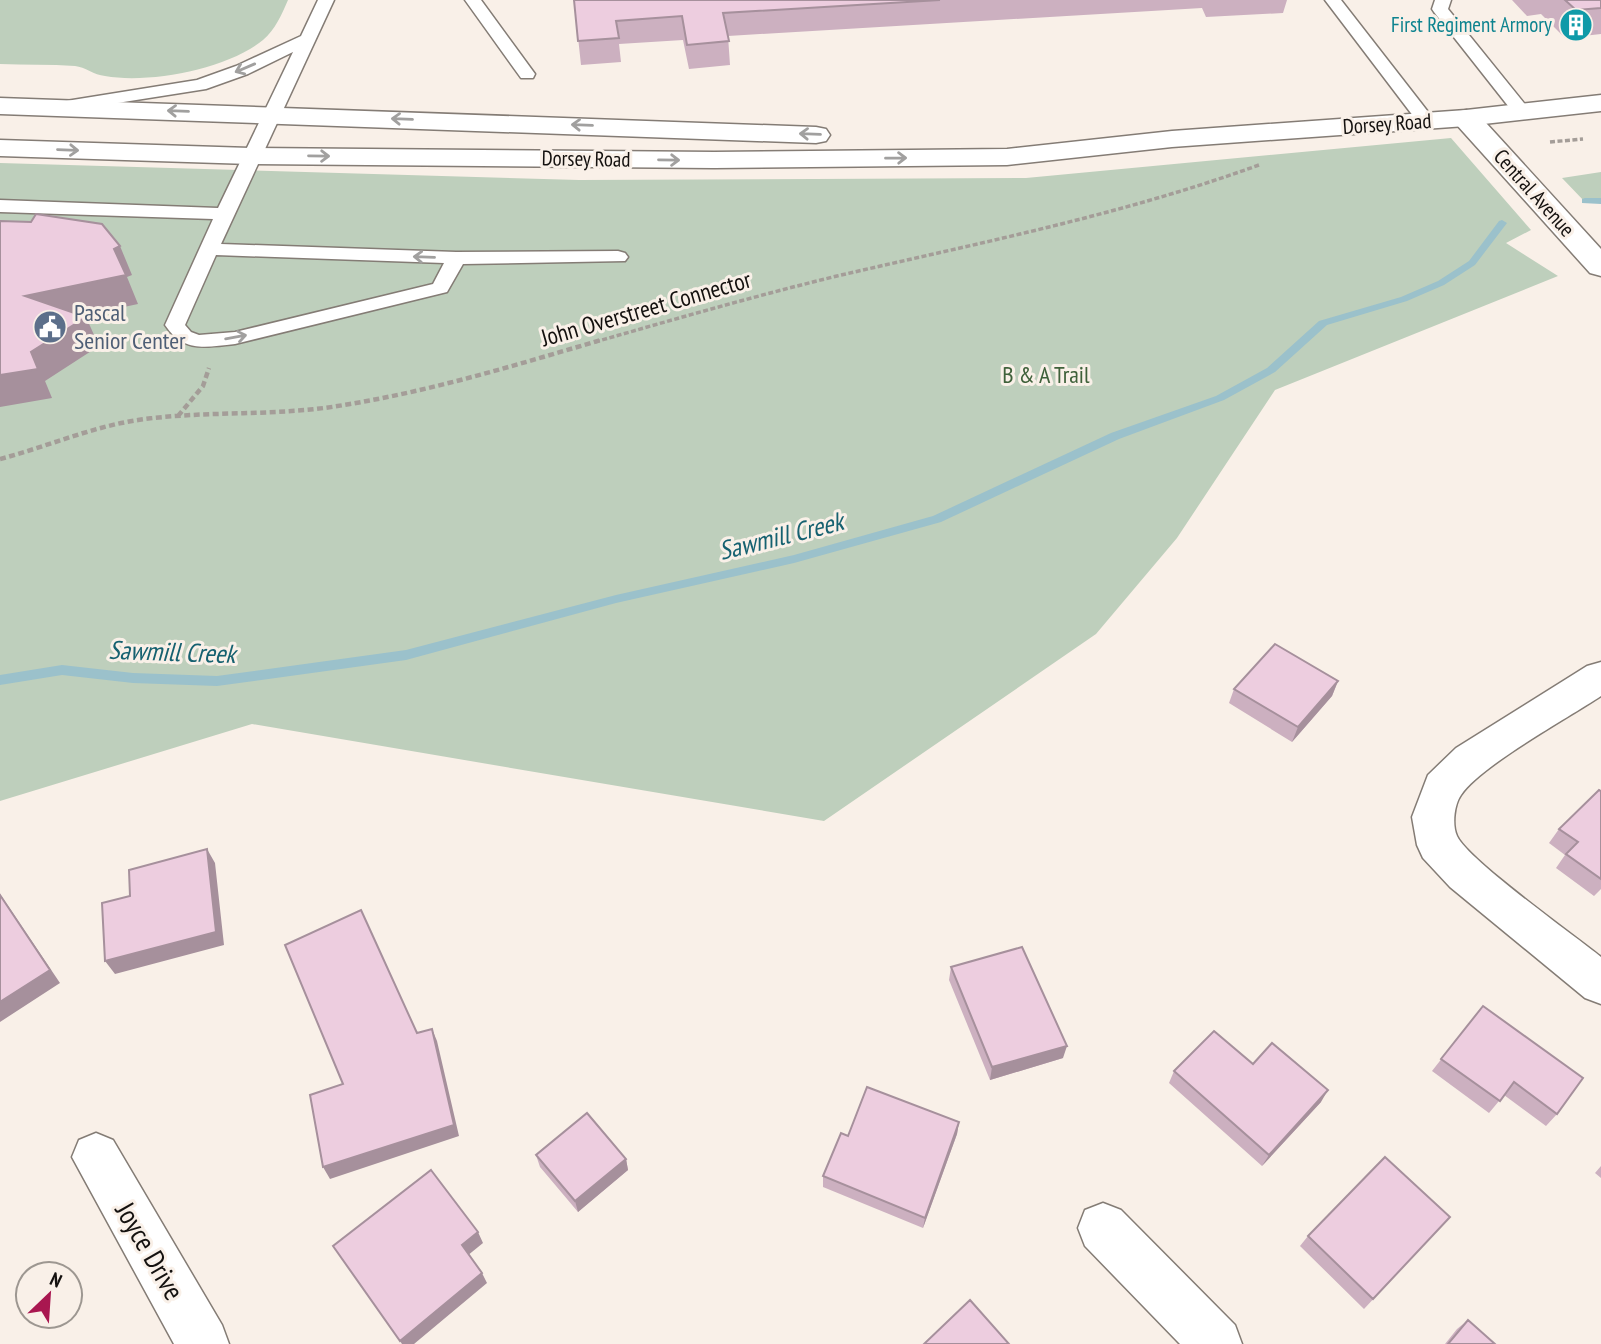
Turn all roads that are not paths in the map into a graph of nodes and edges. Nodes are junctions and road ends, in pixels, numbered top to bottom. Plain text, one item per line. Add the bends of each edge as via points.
1 (326, 0) edge
2 (473, 0) edge
3 (1333, 0) edge
4 (1443, 0) edge
5 (307, 39) junction
6 (527, 74) dead end
7 (1601, 103) edge
8 (0, 106) edge
9 (58, 107) junction
10 (1522, 112) junction
11 (270, 114) junction
12 (1466, 118) junction
13 (1426, 121) junction
14 (1172, 139) junction
15 (0, 148) edge
16 (250, 156) junction
17 (0, 206) edge
18 (224, 214) junction
19 (208, 249) junction
20 (618, 257) dead end
21 (456, 258) junction
22 (1601, 267) edge
23 (1601, 677) edge
24 (1601, 984) edge
25 (96, 1157) dead end
26 (1103, 1228) dead end
27 (203, 1344) edge
28 (1216, 1344) edge

1 - 5 lane
2 - 6 lane
3 - 13 lane
4 - 10 lane via 1440,9
5 -> 9 lane via 200,85
5 - 11 lane
7 - 10 main road, Dorsey Road
8 - 9 main road, Dorsey Road
11 -> 9 main road, Dorsey Road
10 - 12 main road, Dorsey Road
14 -> 11 main road, Dorsey Road via 908,138
11 - 16 lane
12 - 13 main road, Dorsey Road
12 - 22 main road, Central Avenue
13 - 14 main road, Dorsey Road
16 -> 14 main road, Dorsey Road via 1007,157
15 -> 16 main road, Dorsey Road
16 - 18 lane
17 - 18 lane
18 - 19 lane
21 -> 19 lane
19 -> 21 lane via 175,325 184,337 199,341 234,338 440,288
20 - 21 lane
23 - 24 main road via 1470,760 1442,787 1433,817 1438,845 1465,874
25 - 27 main road, Joyce Drive
26 - 28 main road

